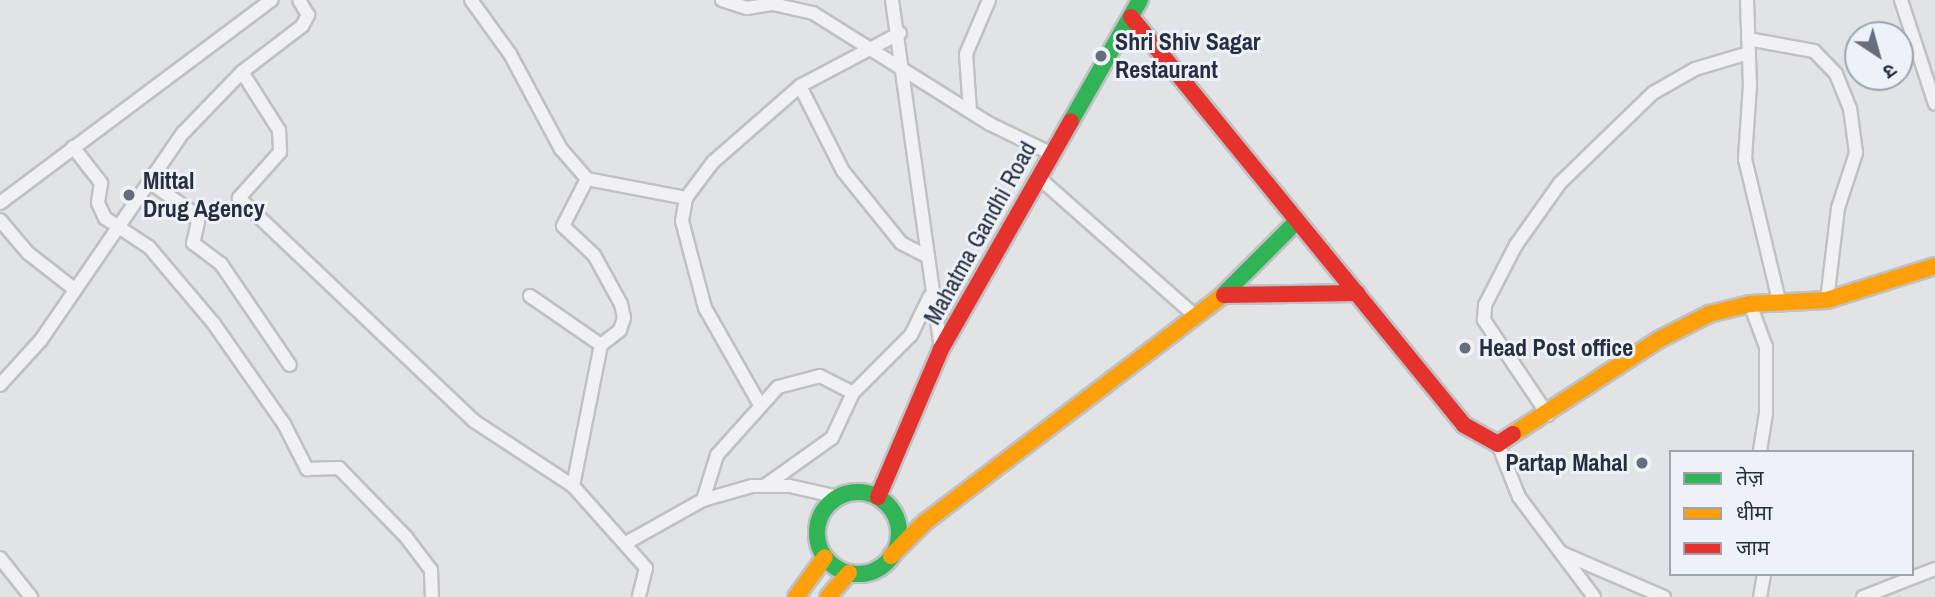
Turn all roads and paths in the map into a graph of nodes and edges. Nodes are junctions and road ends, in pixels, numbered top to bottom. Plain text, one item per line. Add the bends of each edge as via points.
1 (271, 0) edge
2 (299, 0) edge
3 (471, 0) edge
4 (722, 0) edge
5 (892, 0) edge
6 (989, 0) edge
7 (1140, 0) edge
8 (1747, 0) edge
9 (1901, 0) edge
10 (1131, 17) junction
11 (900, 33) junction
12 (1748, 39) junction
13 (871, 51) junction
14 (1749, 53) junction
15 (903, 71) junction
16 (242, 72) junction
17 (800, 86) junction
18 (1933, 88) edge
19 (1935, 104) edge
20 (970, 111) junction
21 (73, 147) junction
22 (1050, 153) junction
23 (1038, 177) junction
24 (587, 179) junction
25 (151, 183) junction
26 (686, 198) junction
27 (0, 203) edge
28 (0, 220) edge
29 (1297, 221) junction
30 (122, 225) junction
31 (928, 257) junction
32 (1935, 266) edge
33 (73, 288) junction
34 (1357, 293) junction
35 (1224, 295) junction
36 (530, 296) dead end
37 (930, 296) junction
38 (1827, 300) junction
39 (1779, 301) junction
40 (1750, 304) junction
41 (1196, 317) junction
42 (601, 345) junction
43 (941, 349) junction
44 (290, 365) dead end
45 (0, 386) edge
46 (853, 393) junction
47 (759, 403) junction
48 (1548, 415) junction
49 (1498, 444) junction
50 (1759, 450) edge
51 (766, 485) junction
52 (573, 486) junction
53 (838, 497) junction
54 (878, 497) junction
55 (703, 500) junction
56 (626, 543) junction
57 (1561, 553) junction
58 (891, 556) junction
59 (825, 557) junction
60 (0, 558) edge
61 (1935, 569) edge
62 (849, 573) junction
63 (1764, 576) edge
64 (31, 597) edge
65 (432, 597) edge
66 (639, 597) edge
67 (796, 597) edge
68 (828, 597) edge
69 (1594, 597) edge
70 (1664, 597) edge
71 (1760, 597) edge
72 (1863, 597) edge

1 - 21 street
2 - 16 street via 308,15 302,26
3 - 24 street via 510,54 561,149
4 - 13 street via 747,8 773,4 813,13
5 - 11 street
6 - 20 street via 966,54
7 - 10 street, Mahatma Gandhi Road
8 - 12 street
9 - 18 street
10 - 22 street, Mahatma Gandhi Road
10 - 29 street
11 - 13 street
11 - 15 street
12 - 14 street
12 - 38 street via 1814,51 1836,74 1850,108 1856,153 1838,208
13 - 15 street
13 - 17 street
14 - 39 street via 1745,159
14 - 48 street via 1695,69 1653,93 1560,183 1516,244 1485,305 1484,320
15 - 20 street
15 - 31 street
16 - 25 street via 183,133
16 - 52 street via 279,130 280,152 239,198 474,421
17 - 26 street via 713,162
17 - 31 street via 843,171 901,243
18 - 19 street
20 - 22 street
21 - 27 street
21 - 30 street via 101,183 98,203 105,218
22 - 23 street, Mahatma Gandhi Road
23 - 41 street
23 - 43 street, Mahatma Gandhi Road
24 - 26 street
24 - 42 street via 563,226 594,255 621,304 620,330
25 - 30 street
25 - 44 street via 189,210 198,222 194,243 221,264
26 - 47 street via 682,221 705,308
28 - 33 street via 28,253
29 - 34 street
29 - 35 street
30 - 33 street
30 - 65 street via 149,247 214,324 284,424 307,469 339,468 406,537 431,570
31 - 37 street
32 - 38 street
33 - 45 street via 40,340
34 - 35 street
34 - 49 street via 1464,425
35 - 41 street
36 - 42 street
37 - 43 street
37 - 46 street via 911,335
38 - 39 street
39 - 40 street
40 - 48 street via 1709,314 1660,339
40 - 50 street via 1766,347 1766,413
41 - 58 street via 924,523
42 - 52 street
43 - 54 street, Mahatma Gandhi Road
46 - 47 street via 810,376 785,383
46 - 51 street via 832,438
47 - 55 street via 717,455
48 - 49 street
49 - 57 street via 1511,483
51 - 53 street
51 - 55 street
52 - 56 street
53 - 54 street via 858,492
53 - 59 street via 820,520 818,539
54 - 58 street via 897,520 899,539
55 - 56 street
56 - 66 street via 646,568
57 - 69 street
57 - 70 street
58 - 62 street via 868,572
59 - 62 street
59 - 67 street
60 - 64 street
61 - 72 street
62 - 68 street
63 - 71 street

